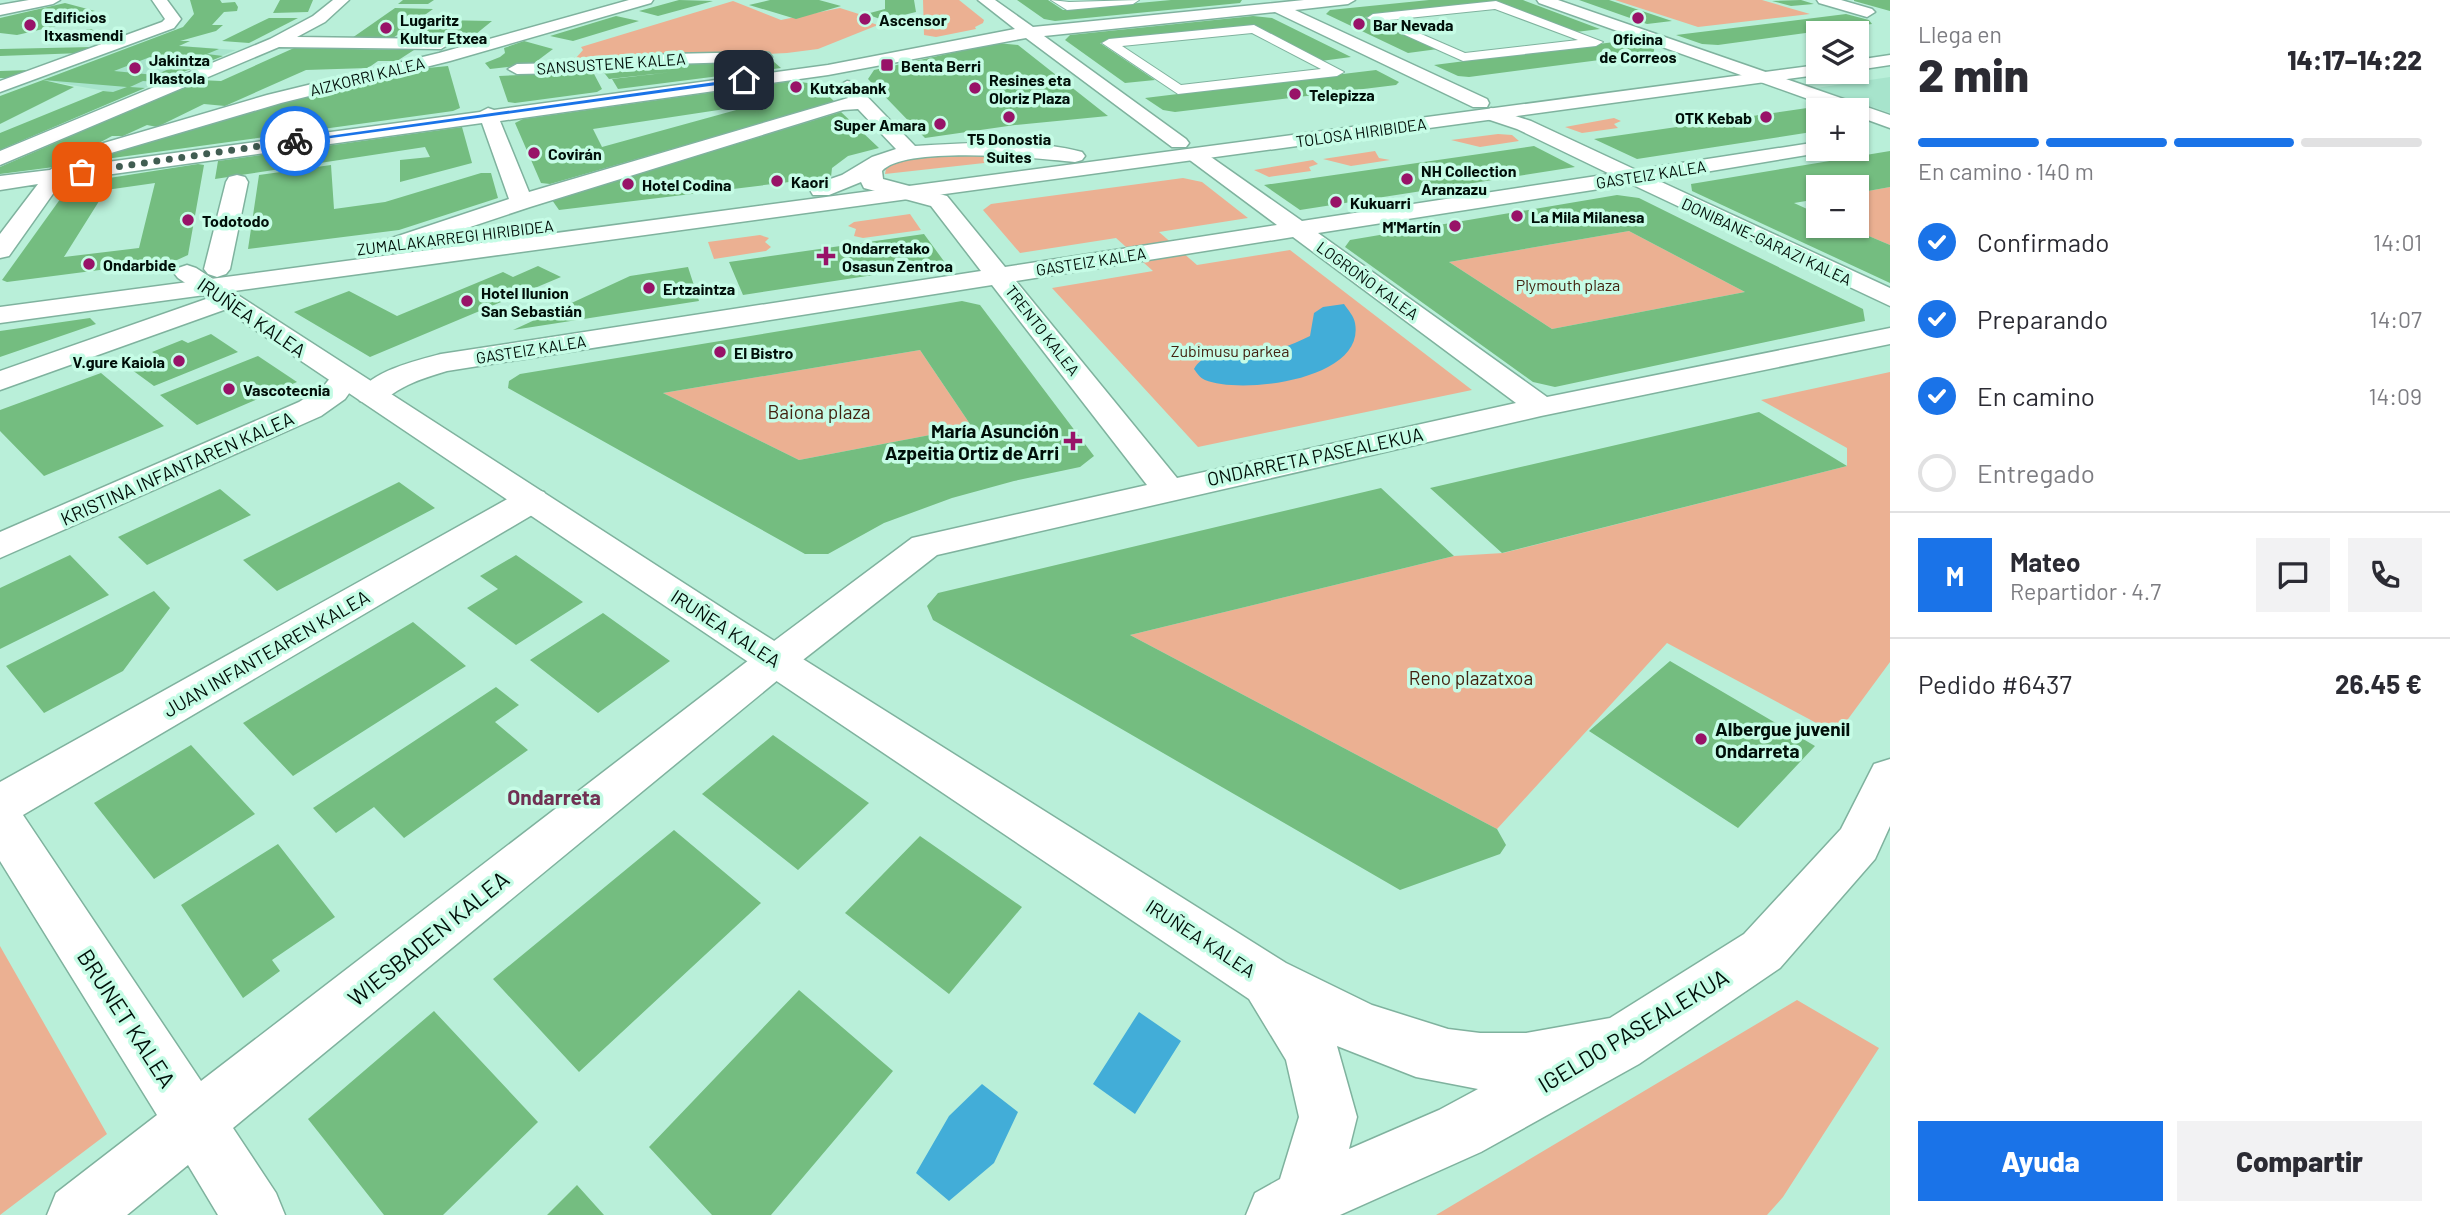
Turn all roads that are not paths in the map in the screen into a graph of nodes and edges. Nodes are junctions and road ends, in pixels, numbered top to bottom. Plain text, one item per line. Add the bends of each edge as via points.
1 (53, 0) edge
2 (342, 0) edge
3 (646, 0) edge
4 (985, 0) edge
5 (1057, 0) edge
6 (1133, 0) edge
7 (1349, 0) edge
8 (1544, 0) edge
9 (1824, 0) edge
10 (164, 4) edge
11 (1268, 4) edge
12 (0, 10) edge
13 (1867, 12) dead end
14 (1029, 32) junction
15 (271, 44) junction
16 (489, 44) junction
17 (1890, 49) edge
18 (1869, 52) edge
19 (458, 53) junction
20 (1463, 57) joint
21 (1890, 60) edge
22 (1806, 61) edge
23 (1869, 63) edge
24 (517, 69) dead end
25 (1739, 69) junction
26 (828, 70) junction
27 (1337, 72) joint
28 (1806, 72) edge
29 (1762, 78) junction
30 (0, 87) edge
31 (1821, 98) edge
32 (864, 103) junction
33 (1486, 109) junction
34 (488, 114) junction
35 (1869, 120) edge
36 (1886, 133) edge
37 (1186, 148) junction
38 (1806, 150) edge
39 (910, 152) junction
40 (1075, 156) junction
41 (0, 159) edge
42 (875, 172) junction
43 (55, 176) junction
44 (1630, 176) junction
45 (237, 182) dead end
46 (0, 183) edge
47 (907, 185) junction
48 (522, 202) junction
49 (1298, 228) junction
50 (395, 245) junction
51 (0, 251) edge
52 (1000, 275) junction
53 (214, 287) junction
54 (0, 297) edge
55 (1890, 298) edge
56 (0, 315) edge
57 (1890, 336) edge
58 (0, 381) edge
59 (358, 387) junction
60 (1541, 407) junction
61 (1168, 489) junction
62 (532, 500) junction
63 (0, 546) edge
64 (776, 660) junction
65 (1890, 777) edge
66 (0, 805) edge
67 (0, 820) edge
68 (1266, 981) junction
69 (1619, 1044) junction
70 (196, 1123) junction
71 (1291, 1207) edge
72 (78, 1215) edge
73 (254, 1215) edge

1 - 12 street
2 - 15 street via 319,19
3 - 16 street, AIZKORRI KALEA
4 - 14 street, LOGROÑO KALEA
5 - 6 street via 1067,6
7 - 11 street
8 - 25 street
9 - 13 street
10 - 30 street via 173,19 160,30
11 - 14 street
11 - 33 street, DONIBANE-GARAZI KALEA
14 - 26 street
14 - 37 street, LOGROÑO KALEA
15 - 16 street
15 - 19 street via 439,48
15 - 41 street
16 - 19 street, AIZKORRI KALEA
17 - 18 street
19 - 43 street, AIZKORRI KALEA via 134,138 87,154
20 - 20 street via 1373,18 1496,5 1596,42
21 - 23 street
22 - 25 street, TOLOSA HIRIBIDEA
24 - 26 street, SANSUSTENE KALEA via 569,61 781,57
25 - 29 street
25 - 33 street, TOLOSA HIRIBIDEA
26 - 32 street
26 - 34 street
27 - 27 street via 1178,90 1109,43 1254,29
28 - 29 street, TOLOSA HIRIBIDEA
29 - 31 street
29 - 33 street, TOLOSA HIRIBIDEA
32 - 39 street
32 - 48 street via 841,104
33 - 37 street, TOLOSA HIRIBIDEA
33 - 44 street, DONIBANE-GARAZI KALEA
34 - 43 street
34 - 48 street
35 - 36 street
37 - 40 street, TOLOSA HIRIBIDEA
37 - 47 street, TOLOSA HIRIBIDEA
37 - 49 street, LOGROÑO KALEA
38 - 44 street, GASTEIZ KALEA
39 - 40 street, TOLOSA HIRIBIDEA via 985,149
39 - 42 street, TOLOSA HIRIBIDEA
40 - 47 street, TOLOSA HIRIBIDEA
42 - 47 street, TRENTO KALEA
42 - 50 street, ZUMALAKARREGI HIRIBIDEA via 821,190
43 - 46 street
43 - 51 street
44 - 49 street, GASTEIZ KALEA
44 - 55 street, DONIBANE-GARAZI KALEA
45 - 53 street
47 - 52 street, TRENTO KALEA via 939,201
47 - 53 street, ZUMALAKARREGI HIRIBIDEA
48 - 50 street
49 - 52 street, GASTEIZ KALEA
49 - 60 street, LOGROÑO KALEA
50 - 53 street, ZUMALAKARREGI HIRIBIDEA
52 - 59 street, GASTEIZ KALEA via 442,363
52 - 61 street, TRENTO KALEA
53 - 54 street, ZUMALAKARREGI HIRIBIDEA
53 - 56 street, ZUMALAKARREGI HIRIBIDEA
53 - 58 street
53 - 59 street, IRUÑEA KALEA
57 - 60 street, ONDARRETA PASEALEKUA
59 - 62 street, IRUÑEA KALEA
59 - 63 street, KRISTINA INFANTAREN KALEA via 334,393 310,409
60 - 61 street, ONDARRETA PASEALEKUA
61 - 64 street, ONDARRETA PASEALEKUA via 925,546
62 - 64 street, IRUÑEA KALEA
62 - 66 street, JUAN INFANTEAREN KALEA
64 - 68 street, IRUÑEA KALEA
64 - 70 street, WIESBADEN KALEA
65 - 69 street, IGELDO PASEALEKUA via 1858,844 1762,951
67 - 70 street, BRUNET KALEA
68 - 69 street, IRUÑEA KALEA via 1332,1016 1402,1045 1466,1060 1513,1062
68 - 71 street, IGELDO PASEALEKUA via 1311,1050 1328,1117
69 - 71 street, IGELDO PASEALEKUA via 1460,1131
70 - 72 street, WIESBADEN KALEA
70 - 73 street, BRUNET KALEA

